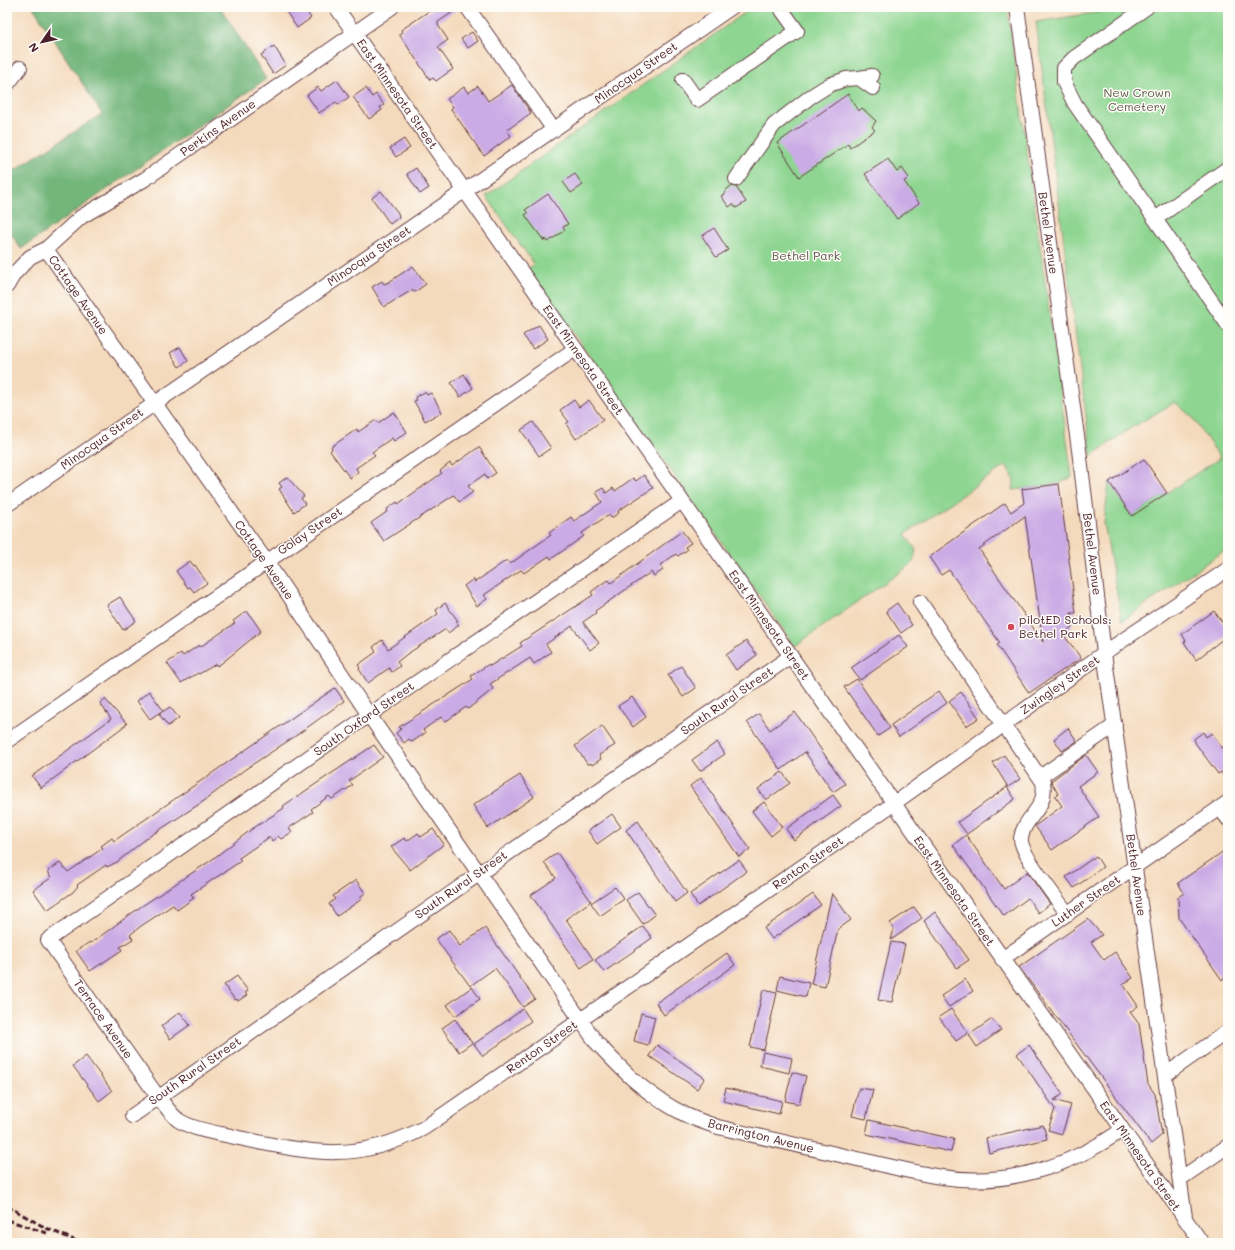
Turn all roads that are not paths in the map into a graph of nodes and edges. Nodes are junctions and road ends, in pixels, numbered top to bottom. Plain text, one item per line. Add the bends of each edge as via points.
1 (336, 7) edge
2 (392, 7) edge
3 (468, 7) edge
4 (732, 7) edge
5 (1017, 7) edge
6 (1147, 7) edge
7 (782, 10) dead end
8 (354, 33) junction
9 (20, 68) dead end
10 (683, 80) dead end
11 (868, 81) dead end
12 (7, 85) edge
13 (554, 130) junction
14 (1228, 168) edge
15 (736, 179) dead end
16 (465, 191) junction
17 (1155, 219) junction
18 (46, 249) junction
19 (7, 286) edge
20 (1228, 325) edge
21 (575, 349) junction
22 (154, 403) junction
23 (682, 501) junction
24 (7, 505) edge
25 (266, 561) junction
26 (1228, 570) edge
27 (920, 602) dead end
28 (1104, 654) junction
29 (791, 656) junction
30 (370, 715) junction
31 (1004, 725) junction
32 (1115, 725) junction
33 (7, 741) edge
34 (1040, 776) junction
35 (893, 804) junction
36 (1224, 805) edge
37 (1228, 819) edge
38 (1135, 867) junction
39 (479, 872) junction
40 (1068, 914) junction
41 (48, 940) joint
42 (1002, 959) junction
43 (582, 1020) junction
44 (1228, 1031) edge
45 (1165, 1075) junction
46 (158, 1097) junction
47 (132, 1116) dead end
48 (1122, 1130) junction
49 (1228, 1146) edge
50 (1180, 1179) junction
51 (1185, 1219) junction
52 (1200, 1240) edge

1 - 8 street, East Minnesota Street
2 - 8 street, Perkins Avenue
3 - 13 street
4 - 13 street, Minocqua Street
5 - 28 street, Bethel Avenue via 1079,450
6 - 17 street via 1074,58 1064,68 1064,82 1075,104
7 - 10 street via 797,31 697,100
8 - 16 street, East Minnesota Street
8 - 18 street, Perkins Avenue via 145,179 81,217
9 - 12 street
11 - 15 street via 846,79 810,97 774,125
13 - 16 street, Minocqua Street
14 - 17 street
16 - 21 street, East Minnesota Street
16 - 22 street, Minocqua Street
17 - 20 street
18 - 19 street, Perkins Avenue via 30,257
18 - 22 street, Cottage Avenue
21 - 23 street, East Minnesota Street
21 - 25 street, Golay Street
22 - 24 street, Minocqua Street
22 - 25 street, Cottage Avenue
23 - 29 street, East Minnesota Street
23 - 30 street, South Oxford Street
25 - 30 street, Cottage Avenue
25 - 33 street, Golay Street
26 - 28 street, Zwingley Street
27 - 31 street
28 - 31 street, Zwingley Street
28 - 32 street, Bethel Avenue
29 - 35 street, East Minnesota Street
29 - 39 street, South Rural Street
30 - 39 street, Cottage Avenue
30 - 41 street, South Oxford Street
31 - 34 street
31 - 35 street, Zwingley Street
32 - 34 street
32 - 38 street, Bethel Avenue
34 - 40 street via 1045,793 1041,805 1029,820 1021,838 1023,848
35 - 42 street, East Minnesota Street
35 - 43 street, Renton Street
36 - 37 street
36 - 38 street, Luther Street
38 - 40 street, Luther Street
38 - 45 street, Bethel Avenue
39 - 43 street, Barrington Avenue
39 - 46 street, South Rural Street
40 - 42 street, Luther Street
41 - 46 street, Terrace Avenue
42 - 48 street, East Minnesota Street
43 - 46 street, Renton Street via 430,1125 404,1138 366,1150 315,1152 198,1129 177,1119
43 - 48 street, Barrington Avenue via 603,1050 630,1078 657,1099 691,1118 718,1127 942,1177 982,1180 1033,1173 1081,1155
44 - 45 street
45 - 50 street, Bethel Avenue
46 - 47 street, South Rural Street
48 - 51 street, East Minnesota Street
49 - 50 street
50 - 51 street, Bethel Avenue
51 - 52 street, East Minnesota Street

